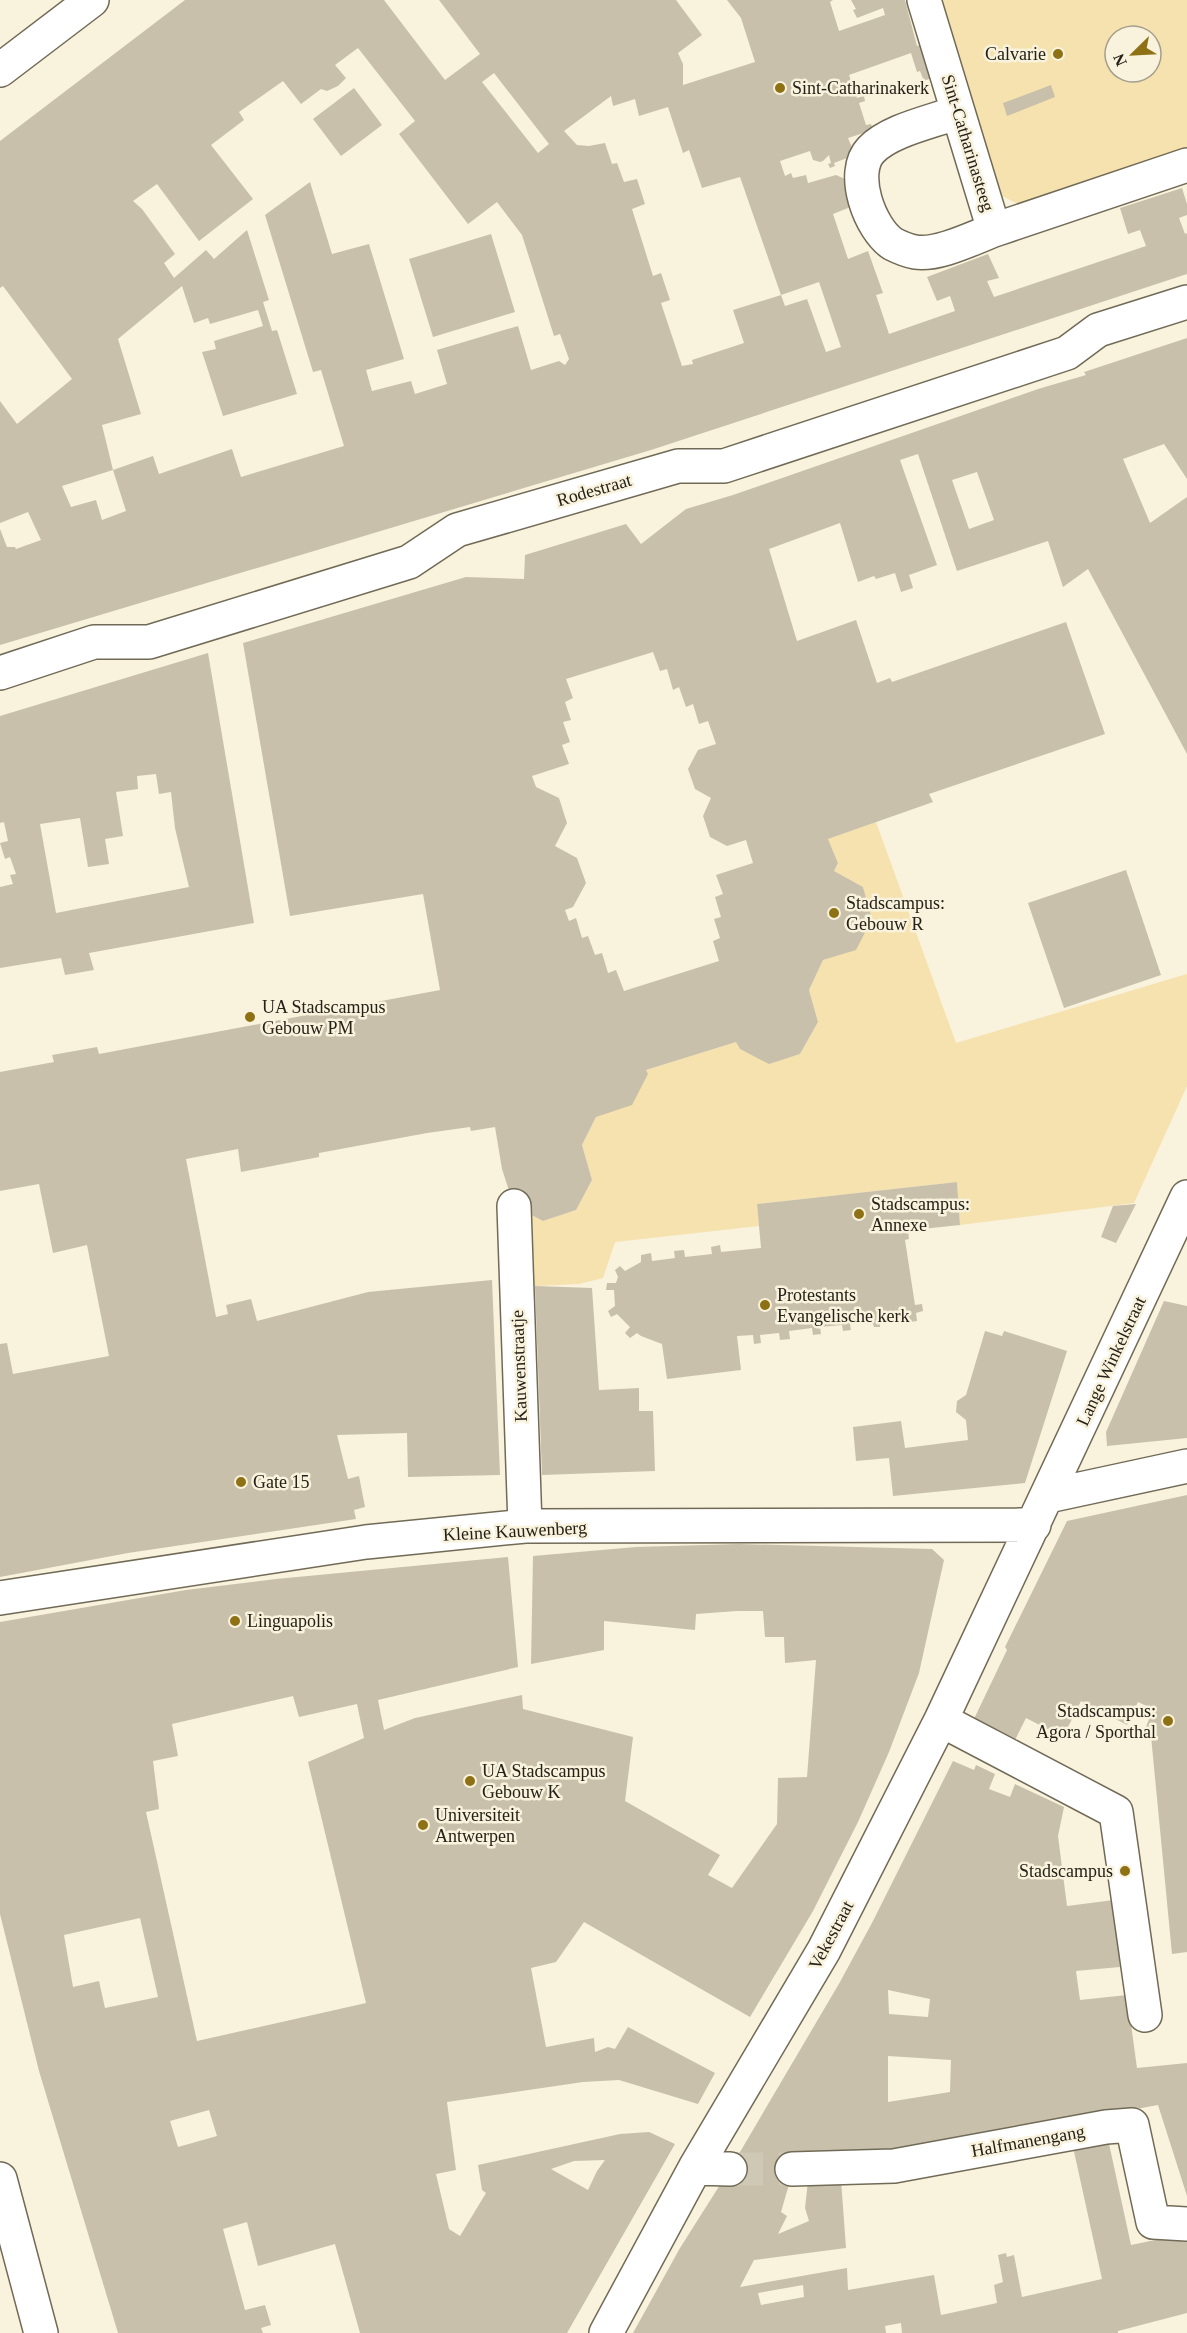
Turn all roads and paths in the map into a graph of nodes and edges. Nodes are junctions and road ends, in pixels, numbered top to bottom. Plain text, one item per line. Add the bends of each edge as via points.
1 (92, 0) edge
2 (924, 0) edge
3 (0, 70) edge
4 (958, 112) junction
5 (1187, 165) edge
6 (994, 230) junction
7 (1187, 302) edge
8 (0, 674) edge
9 (1187, 1197) edge
10 (514, 1206) dead end
11 (1187, 1466) edge
12 (1048, 1496) junction
13 (1034, 1525) junction
14 (525, 1526) junction
15 (0, 1598) edge
16 (941, 1720) junction
17 (1146, 2015) dead end
18 (695, 2168) junction
19 (730, 2169) tunnel mouth
20 (792, 2169) tunnel mouth
21 (0, 2179) edge
22 (1187, 2224) edge
23 (34, 2331) edge
24 (606, 2333) edge

1 - 3 street
2 - 4 street, Sint-Catharinasteeg
4 - 6 street, Sint-Catharinasteeg
4 - 6 street via 888,137 869,152 861,172 862,195 877,225 892,243 916,252 945,248
5 - 6 street, Sint-Catharinasteeg
7 - 8 street, Rodestraat via 1098,330 1067,353 724,466 678,466 457,530 408,562 149,642 94,642
9 - 12 street, Lange Winkelstraat
10 - 14 street, Kauwenstraatje
11 - 12 street
12 - 13 street, Lange Winkelstraat
13 - 14 street, Kleine Kauwenberg
13 - 16 street, Vekestraat
14 - 15 street, Kleine Kauwenberg via 366,1542
16 - 17 street via 1116,1812
16 - 18 street, Vekestraat via 824,1950
18 - 19 street
18 - 24 street, Vekestraat
20 - 22 street, Halfmanengang via 894,2166 1132,2125 1153,2222
21 - 23 street

